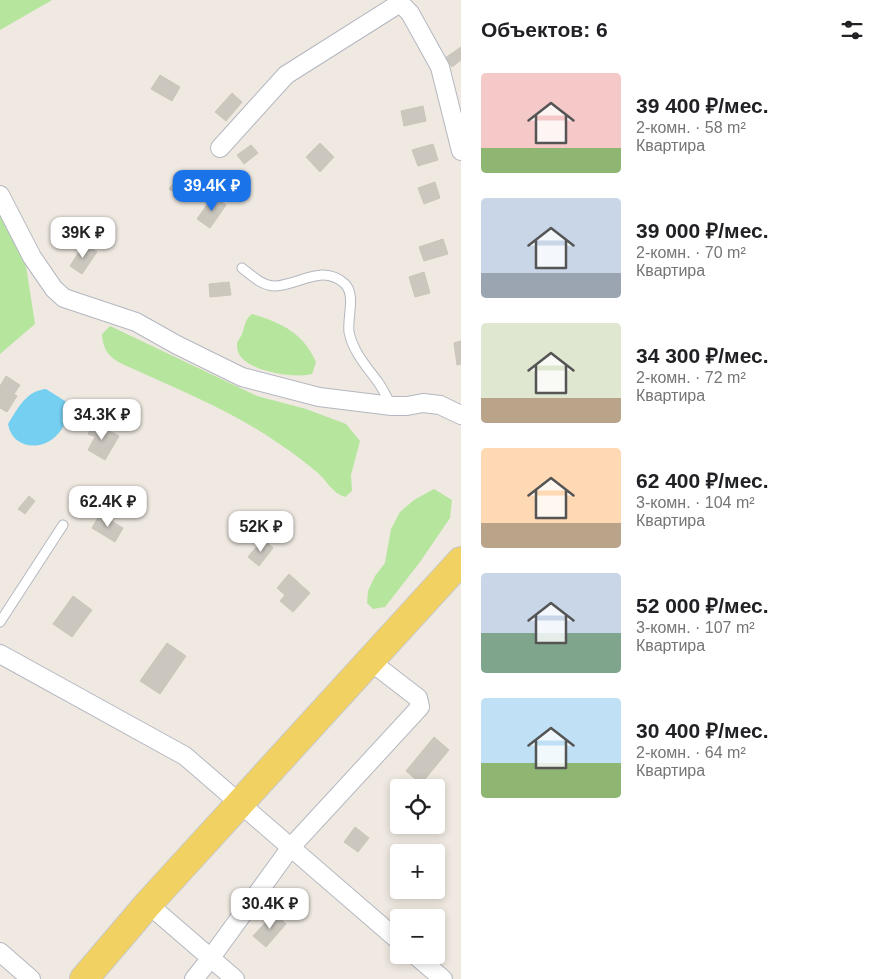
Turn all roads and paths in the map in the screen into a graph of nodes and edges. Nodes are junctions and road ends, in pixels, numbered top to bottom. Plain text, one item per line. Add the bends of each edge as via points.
1 (398, 2) edge
2 (220, 148) dead end
3 (461, 151) edge
4 (0, 195) edge
5 (242, 268) dead end
6 (392, 406) junction
7 (461, 415) edge
8 (64, 525) dead end
9 (461, 561) edge
10 (0, 622) edge
11 (0, 654) edge
12 (370, 661) junction
13 (240, 803) junction
14 (291, 847) junction
15 (148, 904) junction
16 (390, 933) edge
17 (0, 952) edge
18 (210, 959) junction
19 (426, 964) edge
20 (31, 979) edge
21 (84, 979) edge
22 (194, 979) edge
23 (235, 979) edge
24 (443, 979) edge

1 - 2 street via 286,75
1 - 3 street via 410,13 440,67
4 - 6 street via 32,257 64,298 136,322 242,377 319,397
5 - 6 lane via 259,282 274,286 325,274 346,285 352,341 358,356
6 - 7 street via 423,403
8 - 10 lane
9 - 12 main road
11 - 13 street via 185,756
12 - 13 main road
12 - 14 street via 418,698 420,707
13 - 14 street
13 - 15 main road
14 - 16 street
14 - 18 street
15 - 18 street
15 - 21 main road
17 - 20 street
18 - 22 street
18 - 23 street
19 - 24 street

